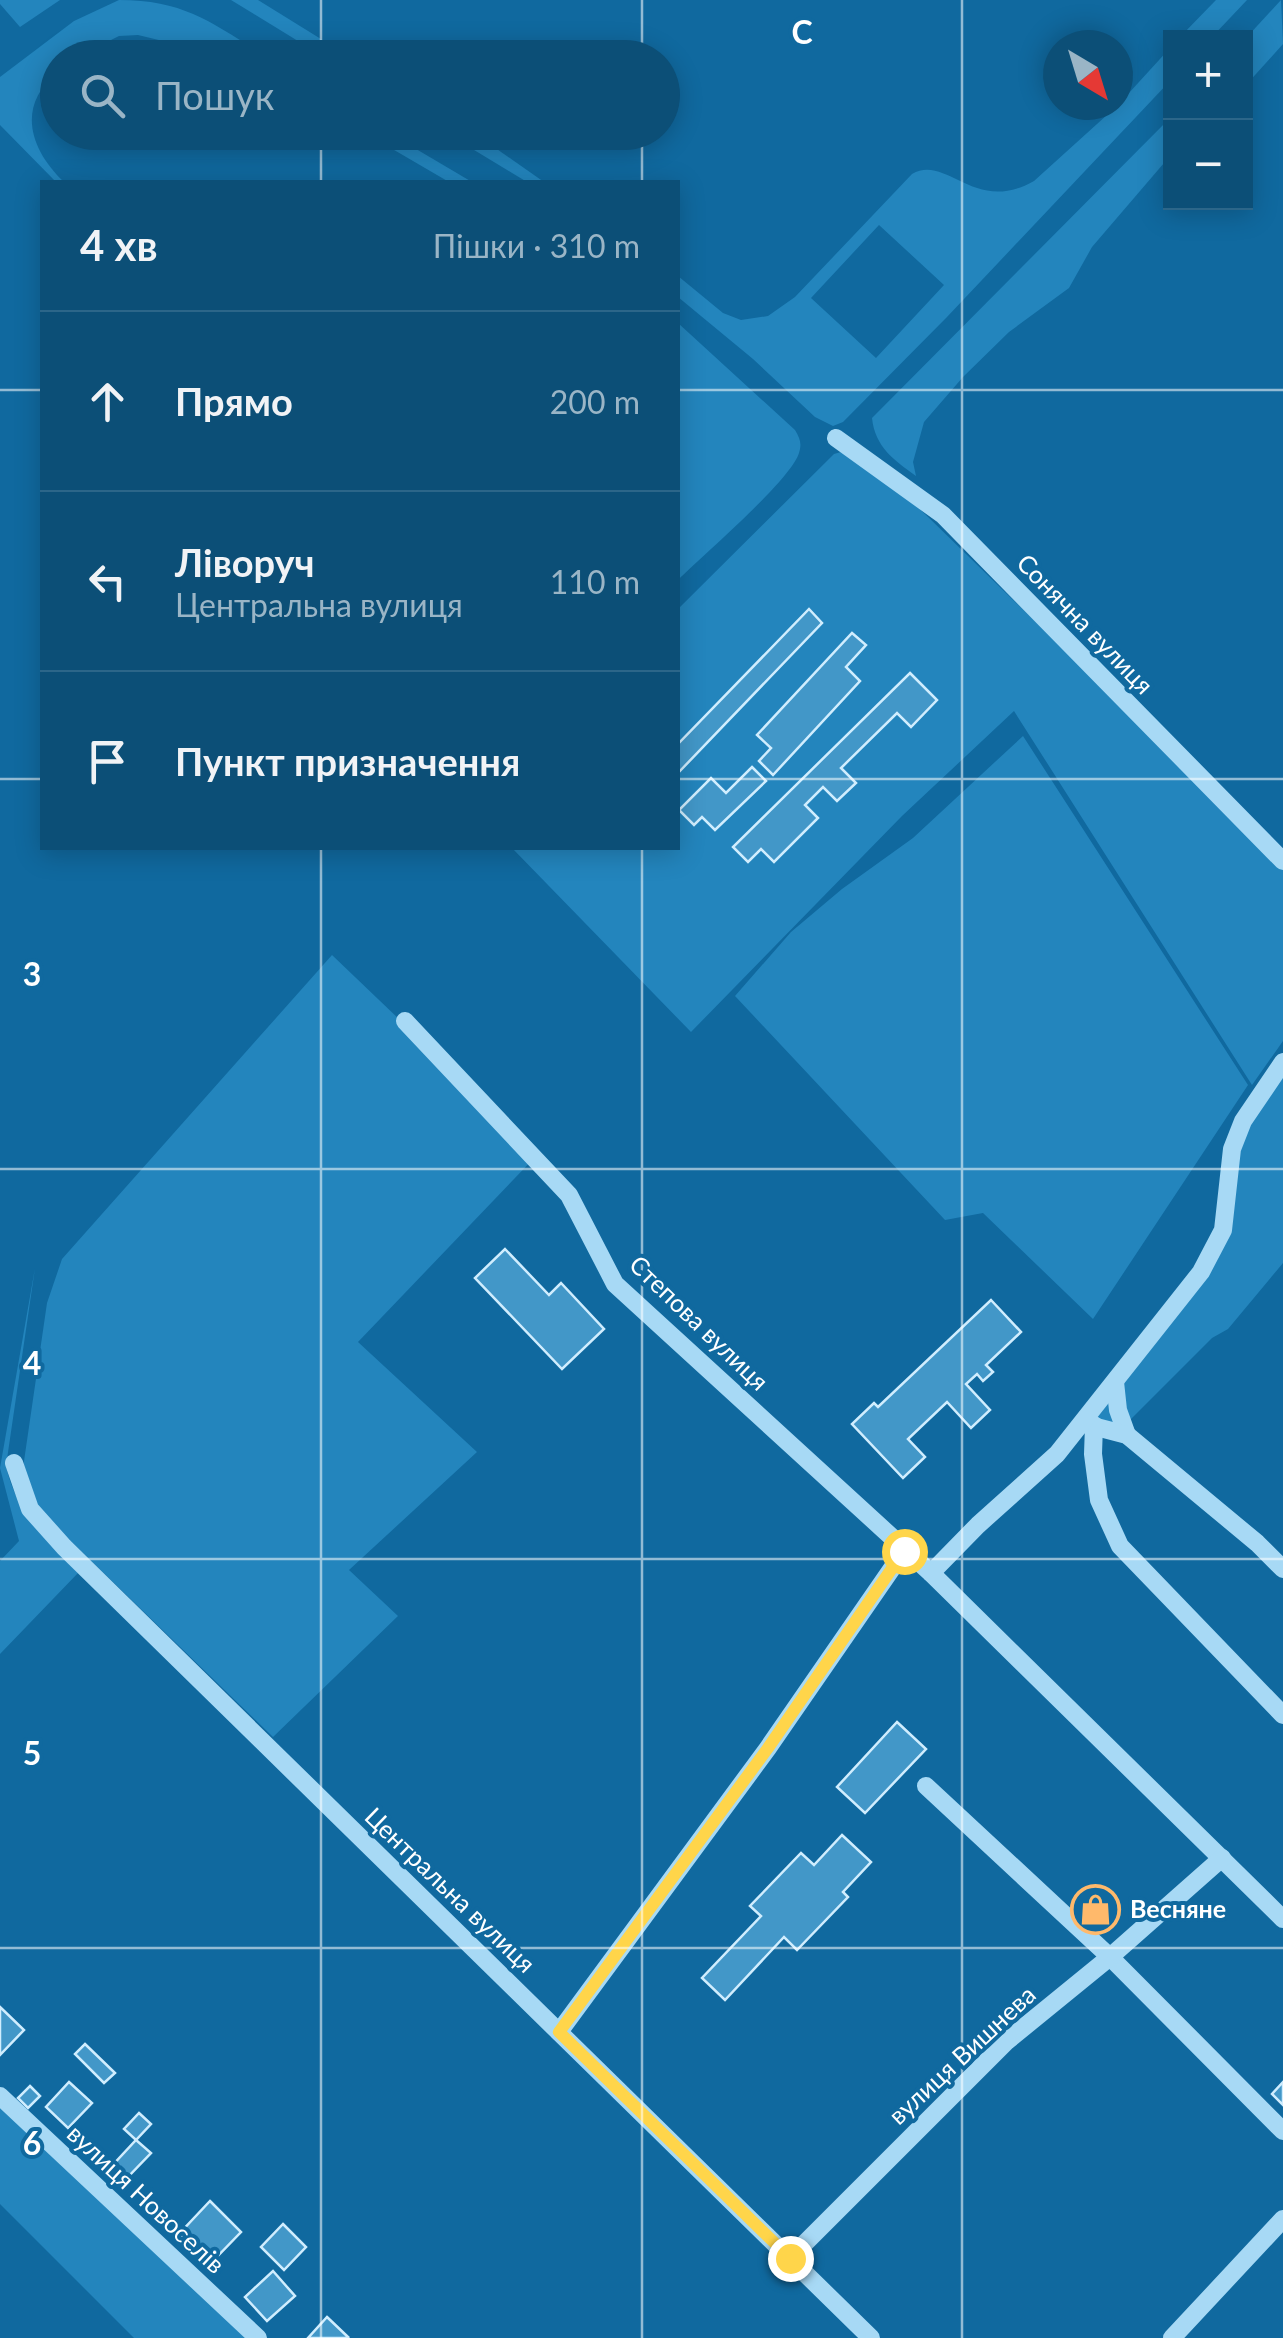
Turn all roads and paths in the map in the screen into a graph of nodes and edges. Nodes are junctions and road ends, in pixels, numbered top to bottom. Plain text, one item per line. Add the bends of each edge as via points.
1 (836, 438) dead end
2 (1283, 862) edge
3 (406, 1021) dead end
4 (1283, 1062) edge
5 (1115, 1382) junction
6 (1087, 1424) junction
7 (1127, 1435) junction
8 (14, 1464) dead end
9 (904, 1551) junction
10 (1283, 1570) edge
11 (931, 1573) junction
12 (1283, 1715) edge
13 (926, 1786) dead end
14 (1222, 1858) junction
15 (1283, 1919) edge
16 (1110, 1957) junction
17 (559, 2032) junction
18 (0, 2096) edge
19 (1283, 2131) edge
20 (1283, 2219) edge
21 (790, 2258) junction
22 (258, 2338) edge
23 (871, 2338) edge
24 (1172, 2338) edge

1 - 2 street, Сонячна вулиця via 943,514
3 - 9 street, Степова вулиця via 569,1195 616,1284
4 - 5 street via 1232,1149 1223,1230 1214,1250
5 - 6 street
5 - 7 street
6 - 7 street
6 - 11 street
6 - 12 street via 1099,1500 1120,1546
7 - 10 street
8 - 17 street, Центральна вулиця via 30,1508 64,1547
9 - 11 street, Степова вулиця
9 - 17 street
11 - 14 street, Степова вулиця
13 - 16 street
14 - 15 street, Степова вулиця
14 - 16 street, вулиця Вишнева
16 - 19 street
16 - 21 street, вулиця Вишнева via 1007,2041
17 - 21 street, Центральна вулиця
18 - 22 street, вулиця Новоселів
20 - 24 street
21 - 23 street, Центральна вулиця

